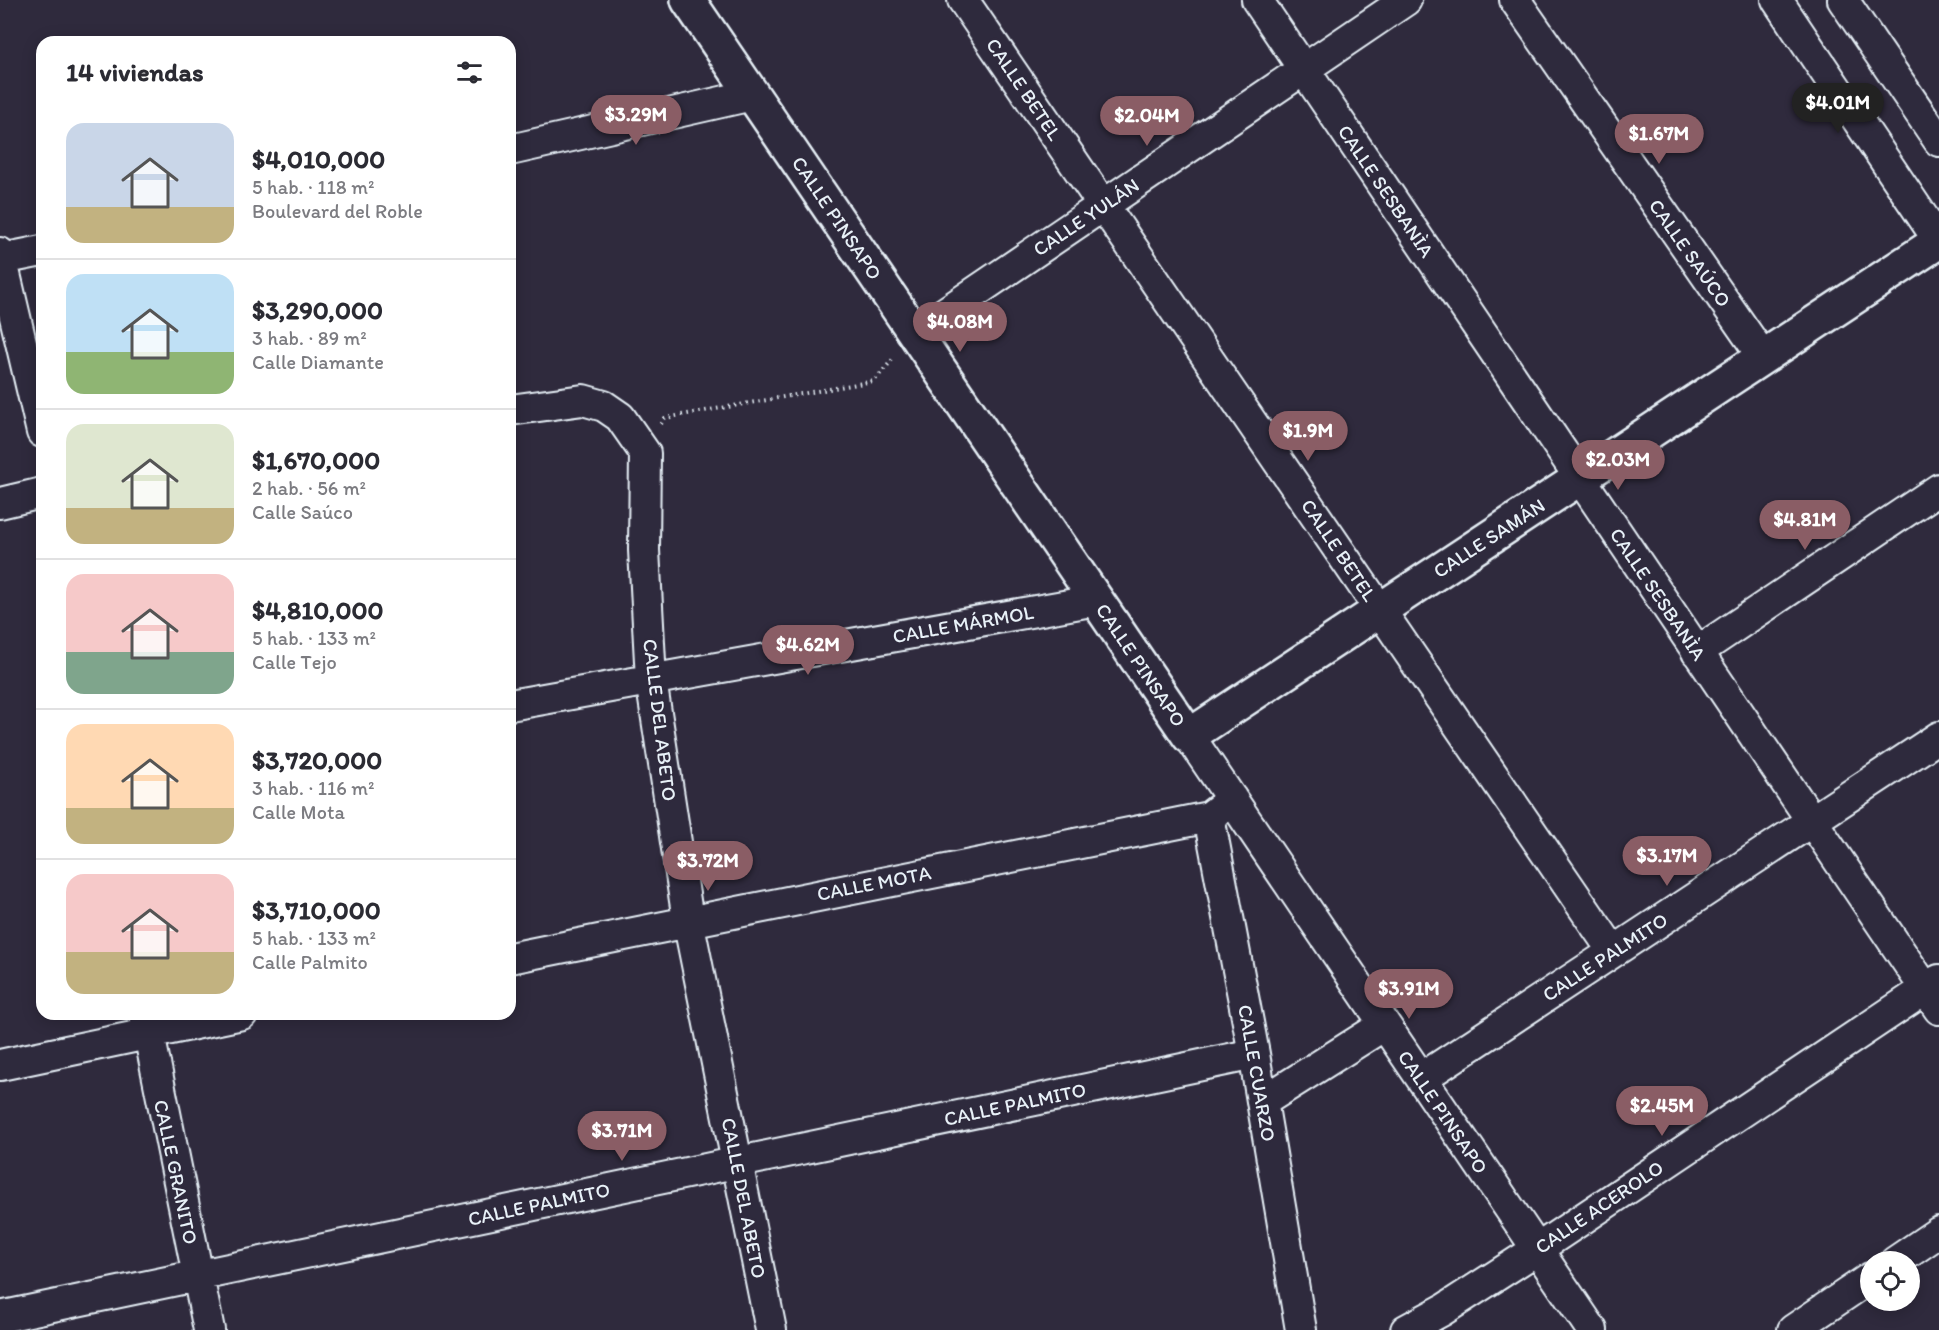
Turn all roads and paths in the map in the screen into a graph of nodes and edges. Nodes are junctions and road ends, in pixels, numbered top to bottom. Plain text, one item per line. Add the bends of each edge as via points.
1 (688, 0) edge
2 (963, 0) edge
3 (1257, 0) edge
4 (1406, 0) edge
5 (1515, 0) edge
6 (1777, 0) edge
7 (1843, 0) edge
8 (1304, 69) junction
9 (752, 95) junction
10 (1939, 141) edge
11 (516, 149) edge
12 (1103, 205) junction
13 (1939, 241) edge
14 (36, 251) edge
15 (1, 256) edge
16 (915, 333) junction
17 (1763, 357) junction
18 (36, 406) edge
19 (516, 409) edge
20 (645, 453) junction
21 (1580, 478) junction
22 (1939, 489) edge
23 (36, 494) edge
24 (0, 503) edge
25 (1097, 600) junction
26 (1380, 610) junction
27 (1697, 652) junction
28 (651, 680) junction
29 (516, 704) edge
30 (1189, 736) junction
31 (1939, 737) edge
32 (1232, 799) junction
33 (1209, 817) junction
34 (1812, 821) junction
35 (688, 920) junction
36 (1613, 951) junction
37 (516, 957) edge
38 (1934, 992) edge
39 (184, 1020) edge
40 (146, 1024) edge
41 (1384, 1025) junction
42 (1254, 1054) junction
43 (0, 1065) edge
44 (1422, 1078) junction
45 (1262, 1102) junction
46 (737, 1162) junction
47 (1939, 1232) edge
48 (1536, 1250) junction
49 (1911, 1251) edge
50 (197, 1275) junction
51 (1860, 1285) edge
52 (0, 1317) edge
53 (209, 1330) edge
54 (771, 1330) edge
55 (1301, 1330) edge
56 (1406, 1330) edge
57 (1592, 1330) edge
58 (1793, 1330) edge

1 - 9 street, CALLE PINSAPO
2 - 12 street, CALLE BETEL
3 - 8 street, CALLE SESBANÌA
4 - 8 street, CALLE YULÁN
5 - 17 street, CALLE SAÚCO
6 - 13 street
7 - 10 street
8 - 12 street, CALLE YULÁN
8 - 21 street, CALLE SESBANÌA
9 - 11 street
9 - 16 street, CALLE PINSAPO
12 - 16 street, CALLE YULÁN
12 - 26 street, CALLE BETEL
13 - 17 street, CALLE SAMÁN
14 - 15 street
15 - 18 street
16 - 20 path via 874,381 664,418
16 - 25 street, CALLE PINSAPO
17 - 21 street, CALLE SAMÁN
19 - 20 street via 583,400 604,406 620,417
20 - 28 street, CALLE DEL ABETO via 644,550
21 - 26 street, CALLE SAMÁN
21 - 27 street, CALLE SESBANÌA
22 - 27 street
23 - 24 street
25 - 28 street, CALLE MÁRMOL
25 - 30 street, CALLE PINSAPO
26 - 30 street, CALLE SAMÁN
26 - 36 street, CALLE BETEL
27 - 34 street, CALLE SESBANÌA
28 - 29 street, CALLE MÁRMOL
28 - 35 street, CALLE DEL ABETO
30 - 32 street, CALLE PINSAPO
31 - 34 street, CALLE PALMITO
32 - 33 street, CALLE MOTA
32 - 41 street, CALLE PINSAPO
33 - 35 street, CALLE MOTA
33 - 42 street, CALLE CUARZO
34 - 36 street, CALLE PALMITO
34 - 38 street, CALLE SESBANÌA
35 - 37 street, CALLE MOTA
35 - 46 street, CALLE DEL ABETO
36 - 44 street, CALLE PALMITO
38 - 48 street, CALLE ACEROLO
39 - 40 street
40 - 43 street
40 - 50 street, CALLE GRANITO
41 - 44 street, CALLE PINSAPO
41 - 45 street
42 - 45 street, CALLE CUARZO
42 - 46 street, CALLE PALMITO
44 - 48 street, CALLE PINSAPO
45 - 55 street, CALLE CUARZO
46 - 50 street, CALLE PALMITO
46 - 54 street, CALLE DEL ABETO
47 - 49 street
48 - 56 street, CALLE ACEROLO
48 - 57 street, CALLE PINSAPO
50 - 52 street, CALLE PALMITO
50 - 53 street, CALLE GRANITO
51 - 58 street

